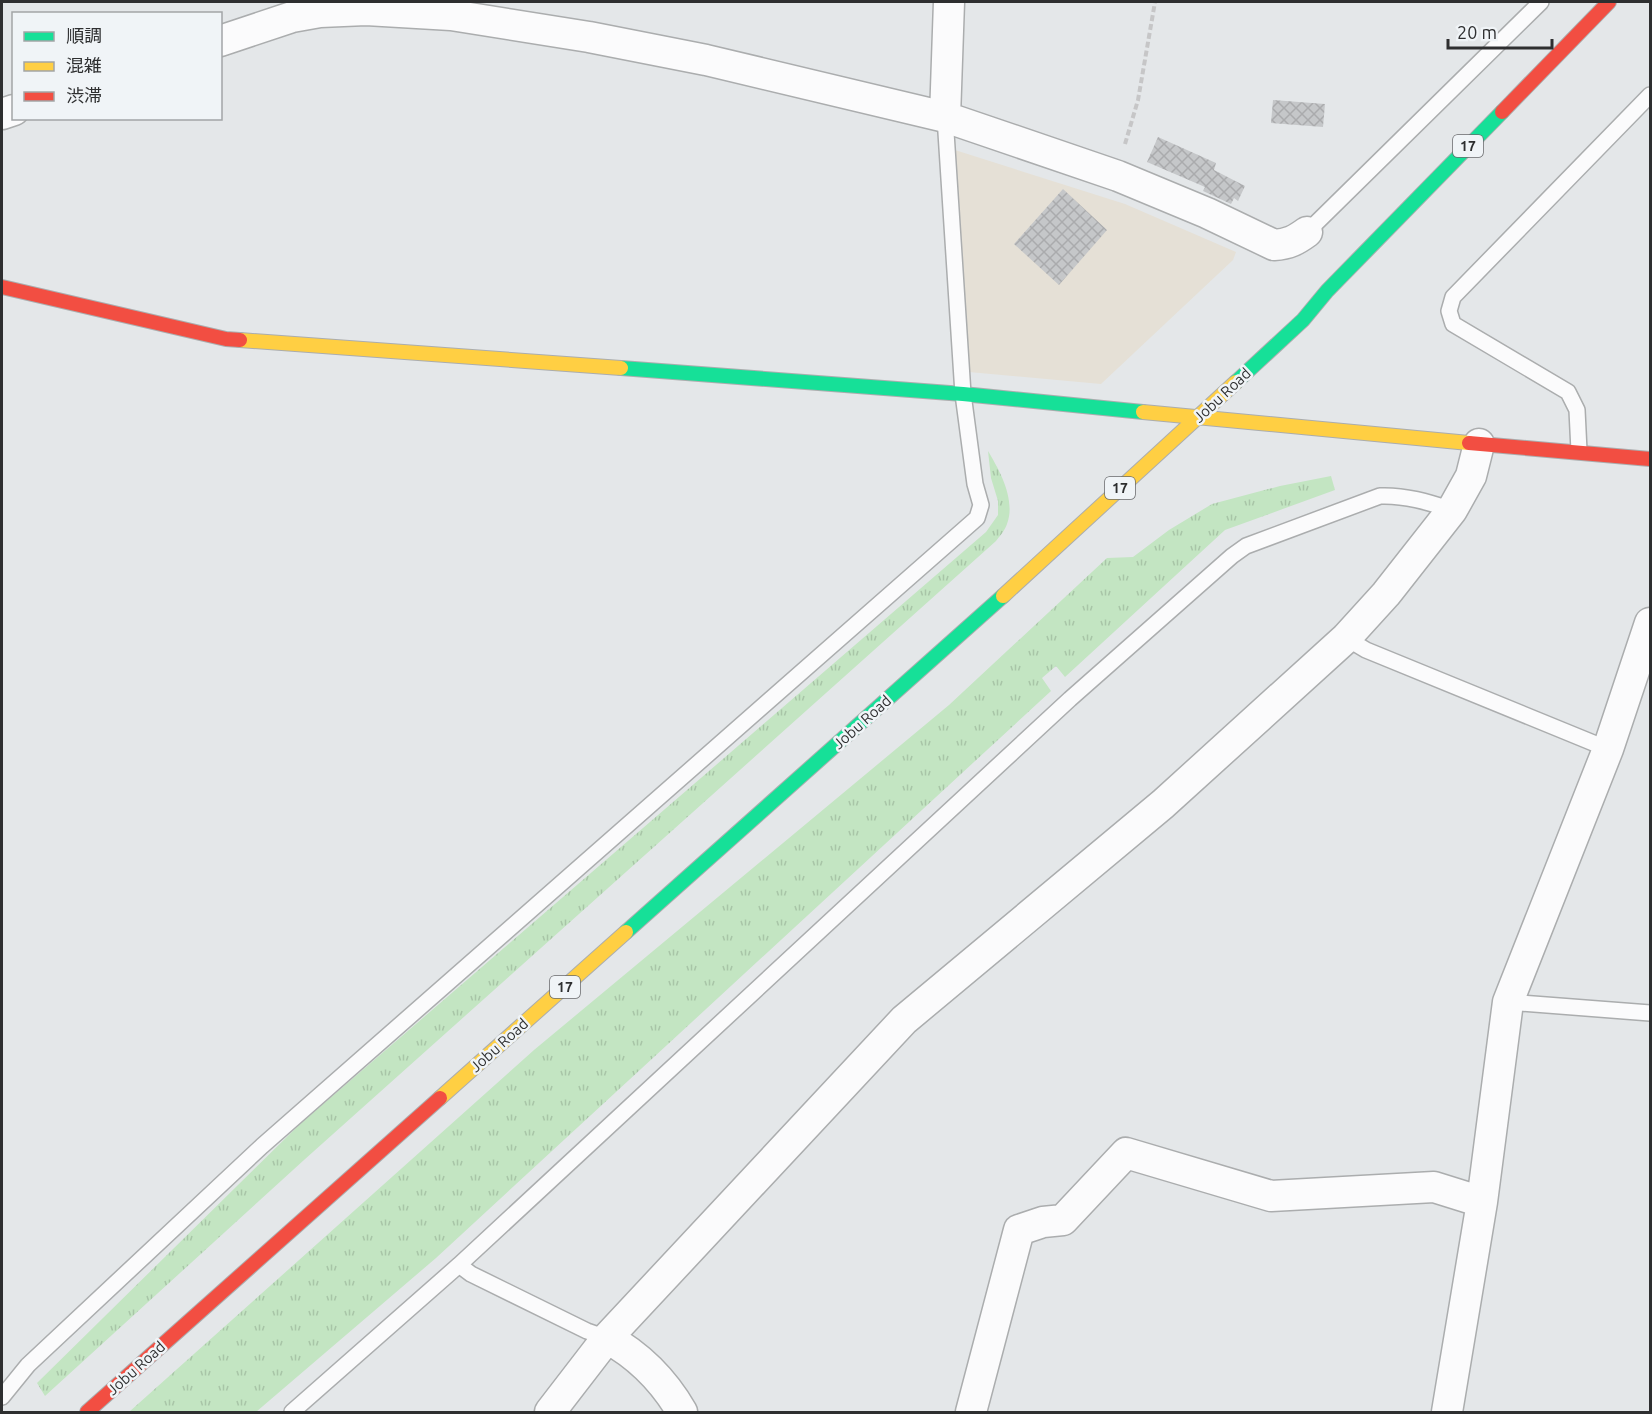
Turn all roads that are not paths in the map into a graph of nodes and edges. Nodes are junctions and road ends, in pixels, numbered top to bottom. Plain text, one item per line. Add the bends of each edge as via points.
1 (949, 2) edge
2 (1541, 2) edge
3 (1609, 2) edge
4 (290, 9) edge
5 (222, 41) edge
6 (1650, 95) edge
7 (945, 117) junction
8 (1307, 231) joint
9 (2, 287) edge
10 (963, 394) junction
11 (1199, 416) junction
12 (1479, 444) junction
13 (1579, 452) junction
14 (1650, 459) edge
15 (1452, 510) junction
16 (1650, 623) edge
17 (1346, 638) junction
18 (1608, 749) junction
19 (1508, 1002) junction
20 (1650, 1013) edge
21 (1482, 1202) junction
22 (459, 1265) junction
23 (607, 1338) junction
24 (2, 1397) edge
25 (87, 1413) edge
26 (292, 1413) edge
27 (550, 1413) edge
28 (682, 1413) edge
29 (971, 1413) edge
30 (1447, 1413) edge

1 - 7 street
2 - 8 lane
3 - 11 main road, Jobu Road / 17 via 1303,320
4 - 5 street
4 - 7 street via 451,15 518,24 706,60
6 - 13 lane via 1453,297 1449,311 1453,324 1568,392 1577,410
7 - 8 street via 1118,176 1274,245 1295,241
7 - 10 lane
9 - 10 main road via 226,339
10 - 11 main road
10 - 24 lane via 981,505 977,518 262,1146 28,1365
11 - 12 main road
11 - 25 main road, Jobu Road / 17 via 1034,568
12 - 13 main road
12 - 15 street via 1471,476
13 - 14 main road
15 - 17 street via 1393,586
15 - 22 lane via 1395,495 1380,496 1246,546 1232,556 1070,699
16 - 18 street
17 - 18 lane via 1366,650
17 - 23 street via 1163,804 904,1020
18 - 19 street
19 - 20 lane
19 - 21 street
21 - 29 street via 1434,1187 1271,1196 1126,1153 1063,1220 1020,1230
21 - 30 street
22 - 23 lane
22 - 26 lane
23 - 27 street
23 - 28 street via 628,1349 669,1390

